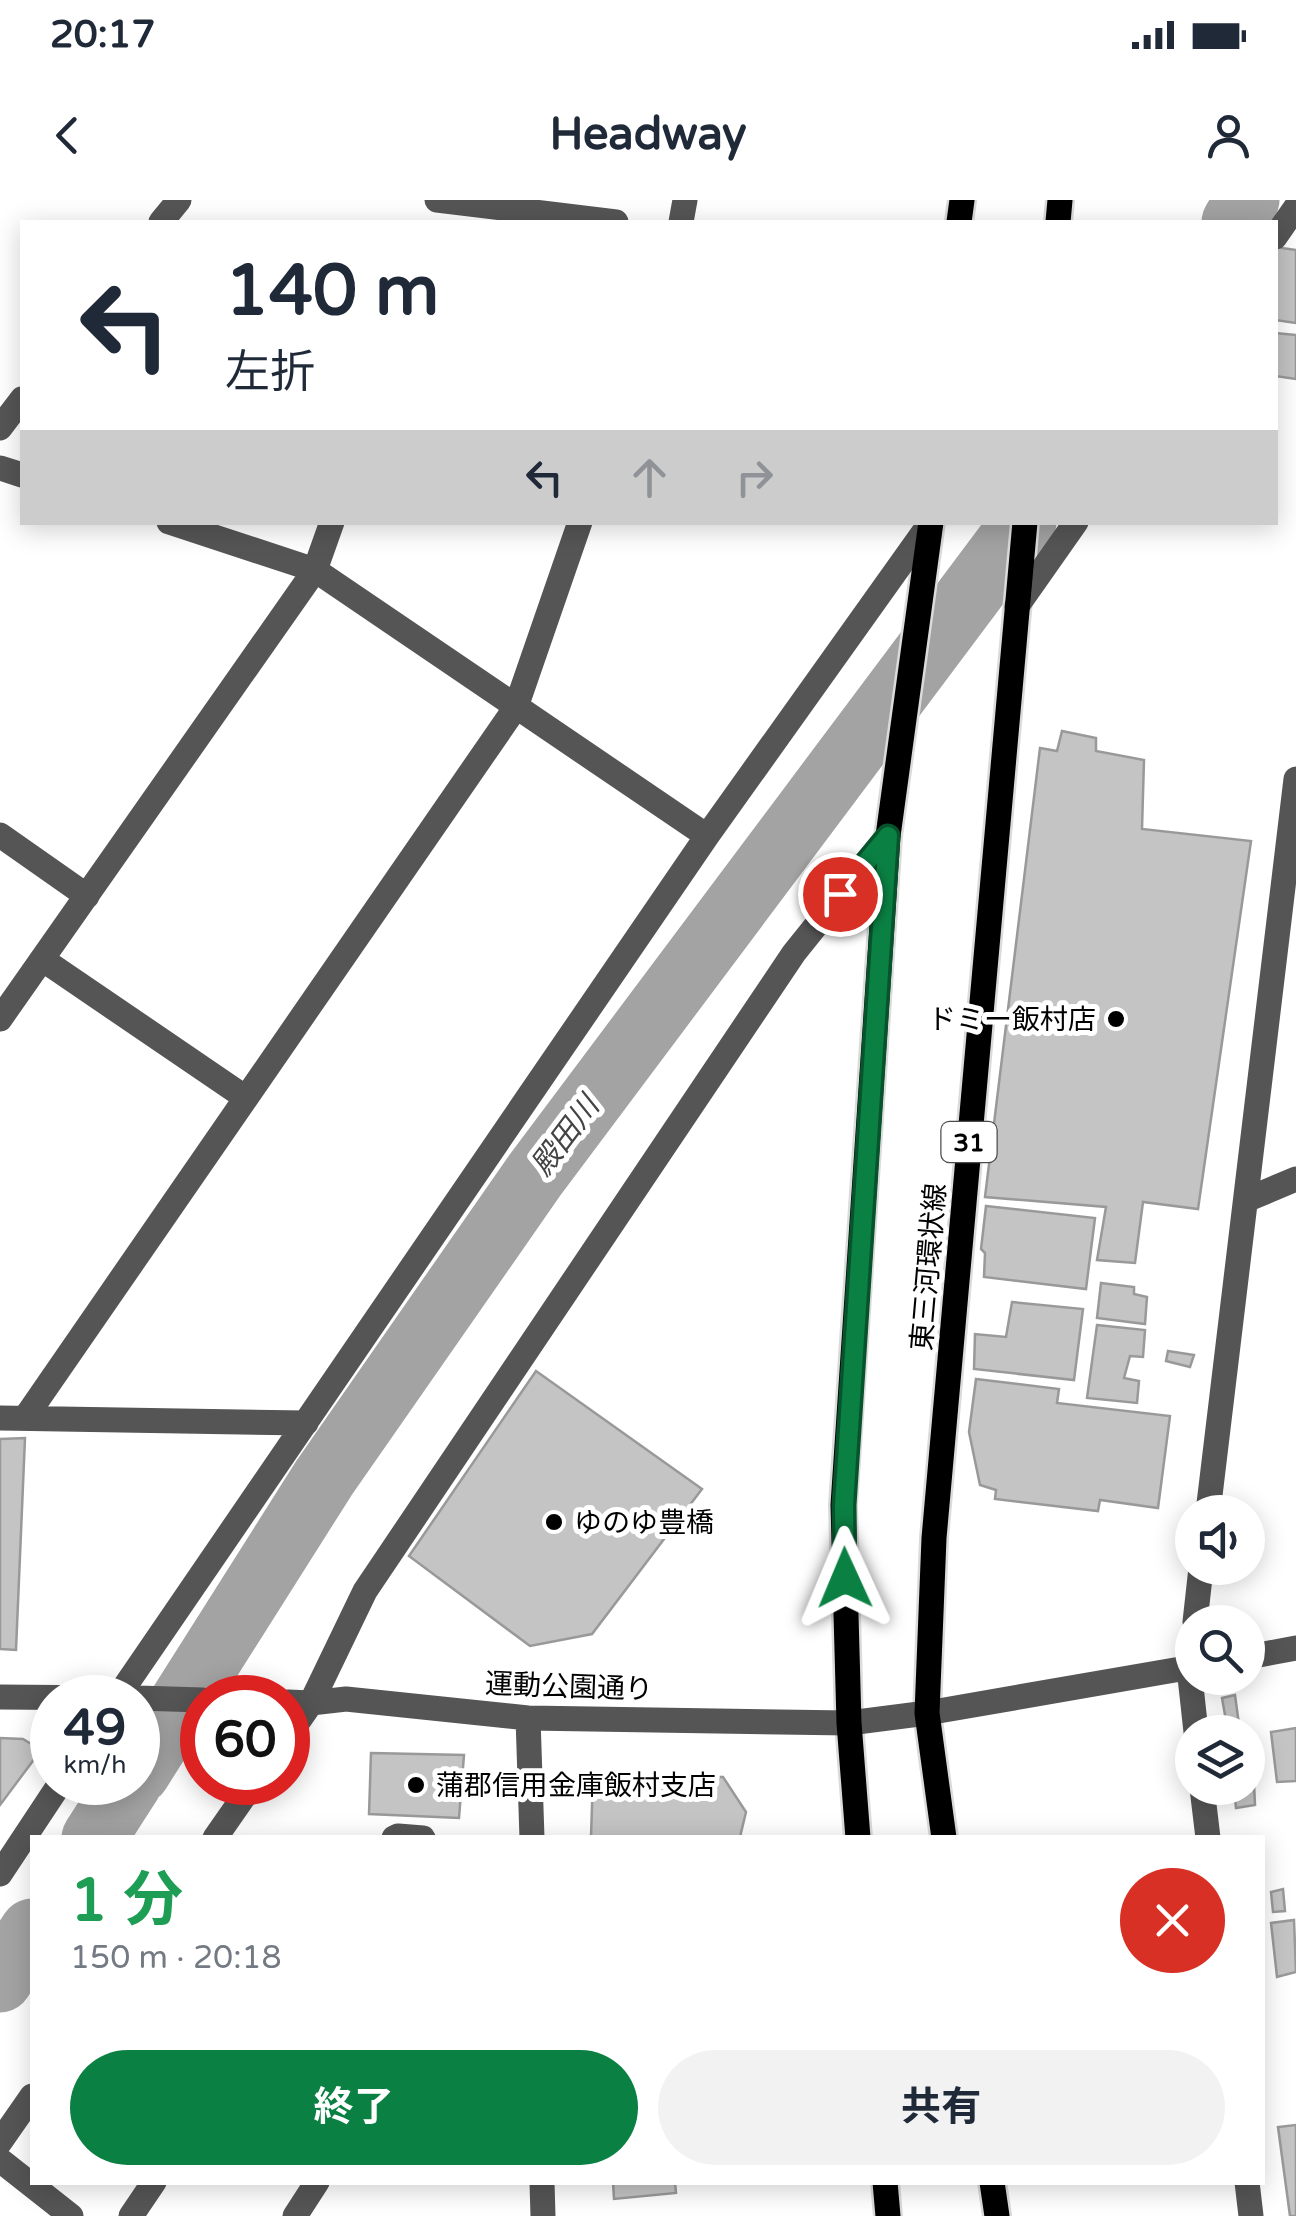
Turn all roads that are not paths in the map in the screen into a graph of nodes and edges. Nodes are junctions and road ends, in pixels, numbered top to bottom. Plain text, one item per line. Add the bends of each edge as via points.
1 (179, 200) edge
2 (1296, 207) edge
3 (442, 208) edge
4 (163, 220) edge
5 (591, 220) edge
6 (1278, 233) edge
7 (20, 402) edge
8 (0, 428) edge
9 (178, 525) edge
10 (331, 525) edge
11 (579, 525) edge
12 (1025, 525) edge
13 (1074, 525) edge
14 (929, 534) edge
15 (315, 570) junction
16 (1017, 606) junction
17 (516, 707) junction
18 (1296, 780) edge
19 (0, 836) edge
20 (707, 836) junction
21 (888, 836) junction
22 (87, 896) junction
23 (1287, 927) edge
24 (42, 959) junction
25 (0, 1019) edge
26 (246, 1098) junction
27 (1296, 1179) edge
28 (1246, 1200) junction
29 (12, 1418) edge
30 (306, 1423) junction
31 (1210, 1495) edge
32 (1296, 1648) edge
33 (1265, 1654) edge
34 (1175, 1670) edge
35 (133, 1675) edge
36 (310, 1684) edge
37 (0, 1697) edge
38 (30, 1697) edge
39 (310, 1701) edge
40 (927, 1713) junction
41 (528, 1718) junction
42 (849, 1723) junction
43 (46, 1805) edge
44 (238, 1805) edge
45 (1204, 1805) edge
46 (218, 1835) edge
47 (532, 1835) edge
48 (858, 1835) edge
49 (944, 1835) edge
50 (1208, 1835) edge
51 (0, 1874) edge
52 (30, 2099) edge
53 (0, 2142) edge
54 (0, 2160) edge
55 (30, 2184) edge
56 (32, 2185) edge
57 (152, 2185) edge
58 (315, 2185) edge
59 (542, 2185) edge
60 (885, 2185) edge
61 (992, 2185) edge
62 (1247, 2185) edge
63 (71, 2216) edge
64 (131, 2216) edge
65 (295, 2216) edge
66 (543, 2216) edge
67 (888, 2216) edge
68 (997, 2216) edge
69 (1250, 2216) edge

1 - 4 street
2 - 6 street
3 - 5 street
7 - 8 street
9 - 15 street
10 - 15 street
11 - 17 street
12 - 16 main road, 東三河環状線 / 31
13 - 16 street
14 - 20 street
14 - 21 main road
15 - 17 street
15 - 22 street
16 - 40 main road, 東三河環状線 / 31 via 934,1538
17 - 20 street
17 - 26 street
18 - 23 street
19 - 22 street
20 - 30 street
21 - 36 street via 794,953 365,1591
21 - 42 main road via 844,1505
22 - 24 street
23 - 28 street
24 - 25 street
24 - 26 street
26 - 29 street
27 - 28 street
28 - 31 street
29 - 30 street
30 - 35 street
32 - 33 street
34 - 40 street, 運動公園通り
37 - 38 street
39 - 41 street, 運動公園通り via 346,1699
40 - 42 street, 運動公園通り
40 - 49 main road, 東三河環状線 / 31
41 - 42 street, 運動公園通り
41 - 47 street
42 - 48 main road
43 - 51 street
44 - 46 street
45 - 50 street
52 - 53 street
54 - 55 street
56 - 63 street
57 - 64 street
58 - 65 street
59 - 66 street
60 - 67 main road
61 - 68 main road
62 - 69 street

